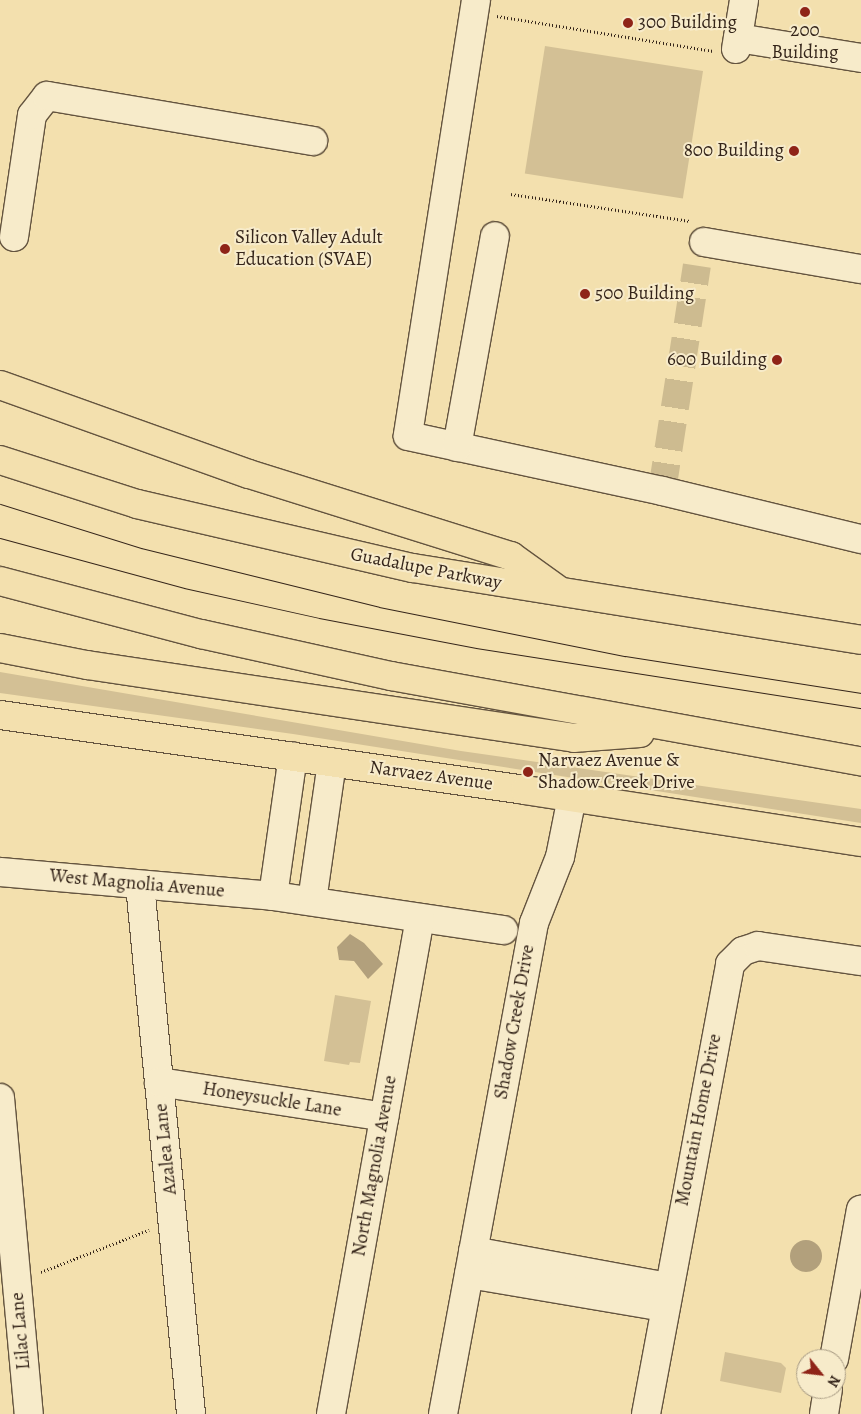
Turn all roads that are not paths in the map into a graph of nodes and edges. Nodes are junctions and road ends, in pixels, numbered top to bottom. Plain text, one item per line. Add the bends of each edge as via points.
1 (744, 0) edge
2 (475, 6) edge
3 (861, 58) edge
4 (313, 141) dead end
5 (702, 232) road end
6 (494, 236) dead end
7 (14, 237) dead end
8 (861, 269) edge
9 (0, 385) edge
10 (457, 447) junction
11 (0, 460) edge
12 (861, 537) edge
13 (0, 581) edge
14 (563, 593) junction
15 (861, 640) edge
16 (0, 648) edge
17 (0, 715) edge
18 (679, 730) junction
19 (293, 756) junction
20 (861, 760) edge
21 (332, 762) junction
22 (572, 797) junction
23 (861, 842) edge
24 (0, 872) edge
25 (140, 884) junction
26 (273, 896) junction
27 (312, 901) junction
28 (420, 918) junction
29 (504, 930) dead end
30 (861, 961) edge
31 (159, 1082) junction
32 (0, 1098) edge
33 (384, 1117) junction
34 (861, 1210) edge
35 (471, 1262) junction
36 (666, 1297) junction
37 (836, 1349) edge
38 (826, 1399) edge
39 (29, 1414) edge
40 (191, 1414) edge
41 (331, 1414) edge
42 (443, 1414) edge
43 (646, 1414) edge
44 (824, 1414) edge

1 - 3 street via 731,46
2 - 10 street via 408,436
4 - 7 street via 48,96 32,115
5 - 8 street
6 - 10 street
9 - 14 main road via 249,474 511,556
10 - 12 street
11 - 14 main road, Guadalupe Parkway via 137,504 236,528 413,568
13 - 18 main road via 308,658
14 - 15 main road, Guadalupe Parkway
16 - 18 main road via 106,668 574,738
17 - 19 main road, Narvaez Avenue
18 - 20 main road
19 - 21 main road, Narvaez Avenue
19 - 26 street
21 - 22 main road, Narvaez Avenue
21 - 27 street
22 - 23 main road, Narvaez Avenue
22 - 35 street, Shadow Creek Drive via 560,857 534,922
24 - 25 street, West Magnolia Avenue
25 - 26 street, West Magnolia Avenue
25 - 31 street, Azalea Lane
26 - 27 street, West Magnolia Avenue
27 - 28 street
28 - 29 street
28 - 33 street, North Magnolia Avenue
30 - 36 street, Mountain Home Drive via 758,946 743,951 730,964
31 - 33 street, Honeysuckle Lane
31 - 40 street, Azalea Lane
32 - 39 street, Lilac Lane
33 - 41 street, North Magnolia Avenue
34 - 37 street
35 - 36 street
35 - 42 street, Shadow Creek Drive
36 - 43 street, Mountain Home Drive
38 - 44 street

